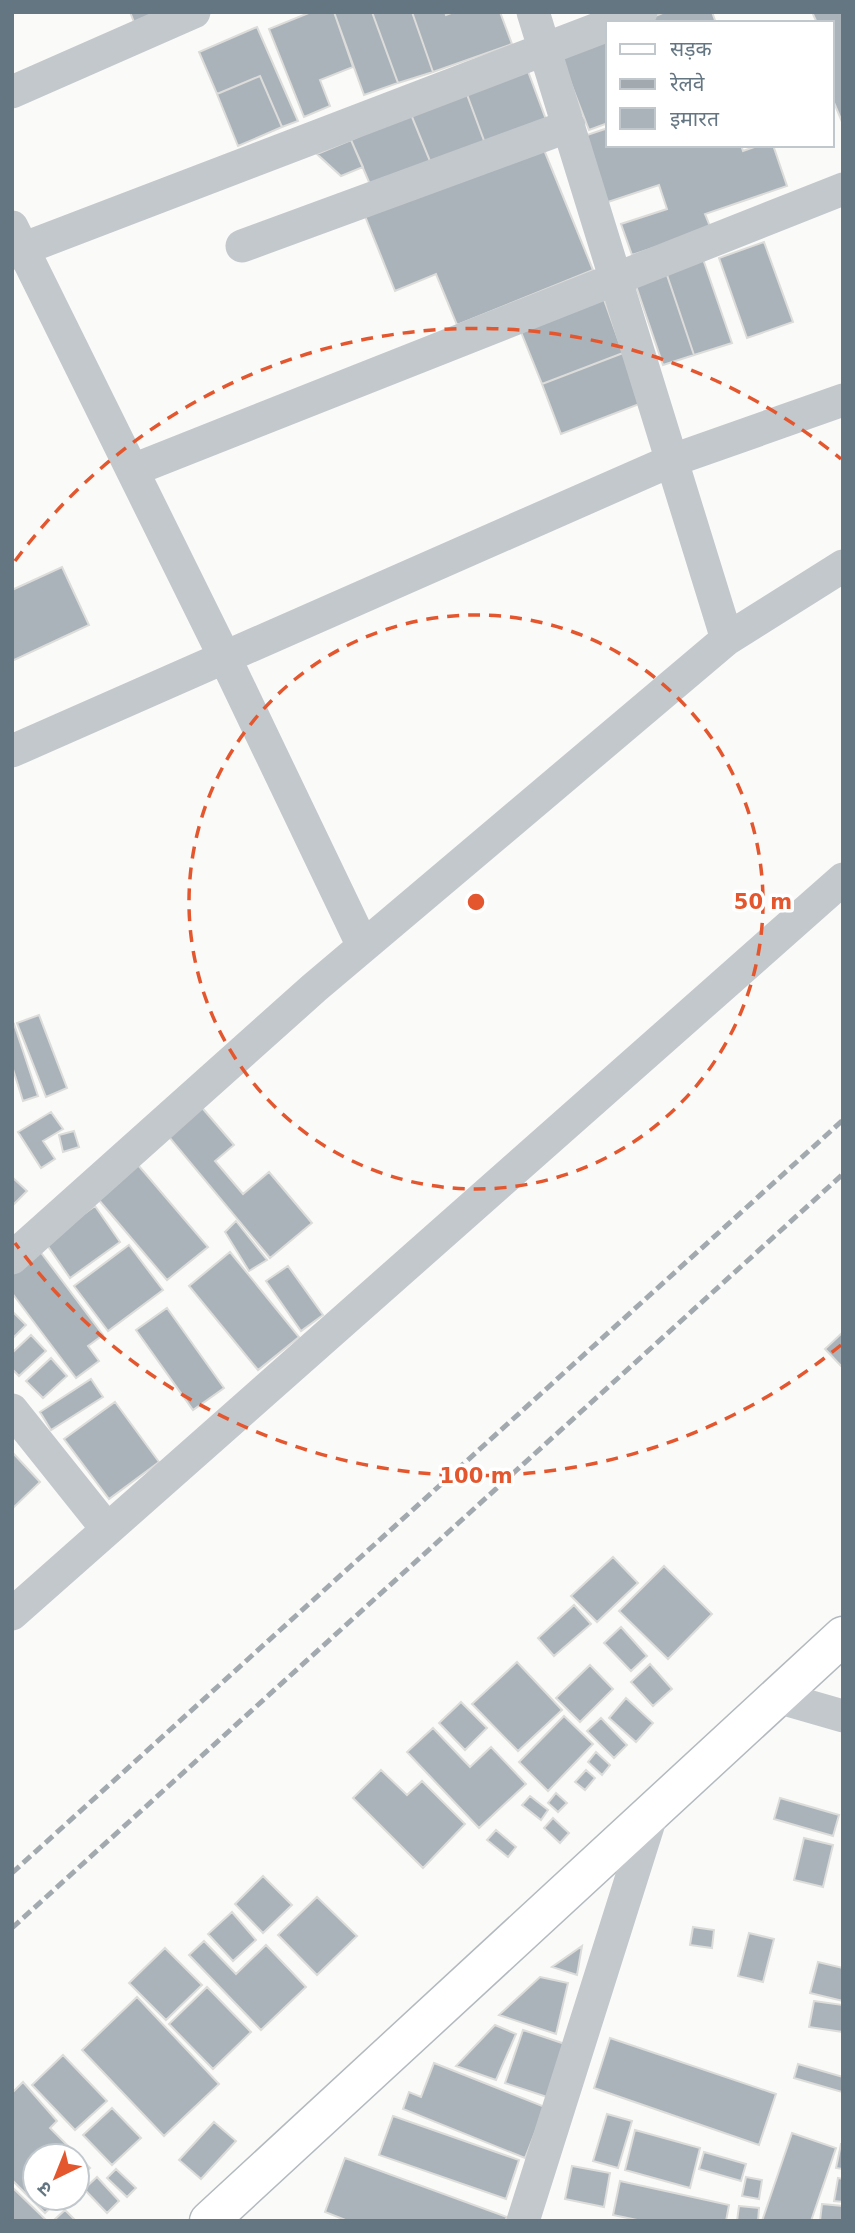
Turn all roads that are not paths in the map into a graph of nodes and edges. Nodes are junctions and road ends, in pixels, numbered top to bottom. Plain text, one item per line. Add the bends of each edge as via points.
1 (194, 12) edge
2 (533, 12) edge
3 (641, 12) edge
4 (619, 21) edge
5 (606, 26) edge
6 (545, 49) junction
7 (12, 92) edge
8 (569, 126) junction
9 (843, 189) edge
10 (16, 243) edge
11 (242, 246) dead end
12 (616, 278) junction
13 (843, 400) edge
14 (673, 460) junction
15 (132, 470) junction
16 (843, 566) edge
17 (727, 639) junction
18 (225, 658) junction
19 (12, 751) edge
20 (843, 879) edge
21 (363, 946) junction
22 (12, 1258) edge
23 (12, 1410) edge
24 (107, 1529) junction
25 (12, 1614) edge
26 (843, 1636) edge
27 (777, 1697) junction
28 (843, 1716) edge
29 (653, 1810) junction
30 (209, 2221) edge
31 (523, 2221) edge

1 - 7 street
2 - 6 street
3 - 4 street
5 - 6 street
6 - 8 street
6 - 10 street
8 - 11 street
8 - 12 street
9 - 12 street
10 - 15 street
12 - 14 street
12 - 15 street
13 - 14 street
14 - 17 street
14 - 18 street
15 - 18 street
16 - 17 street
17 - 21 street
18 - 19 street
18 - 21 street
20 - 24 street
21 - 22 street
23 - 24 street
24 - 25 street
26 - 27 street
27 - 28 street
27 - 29 street
29 - 30 street
29 - 31 street

